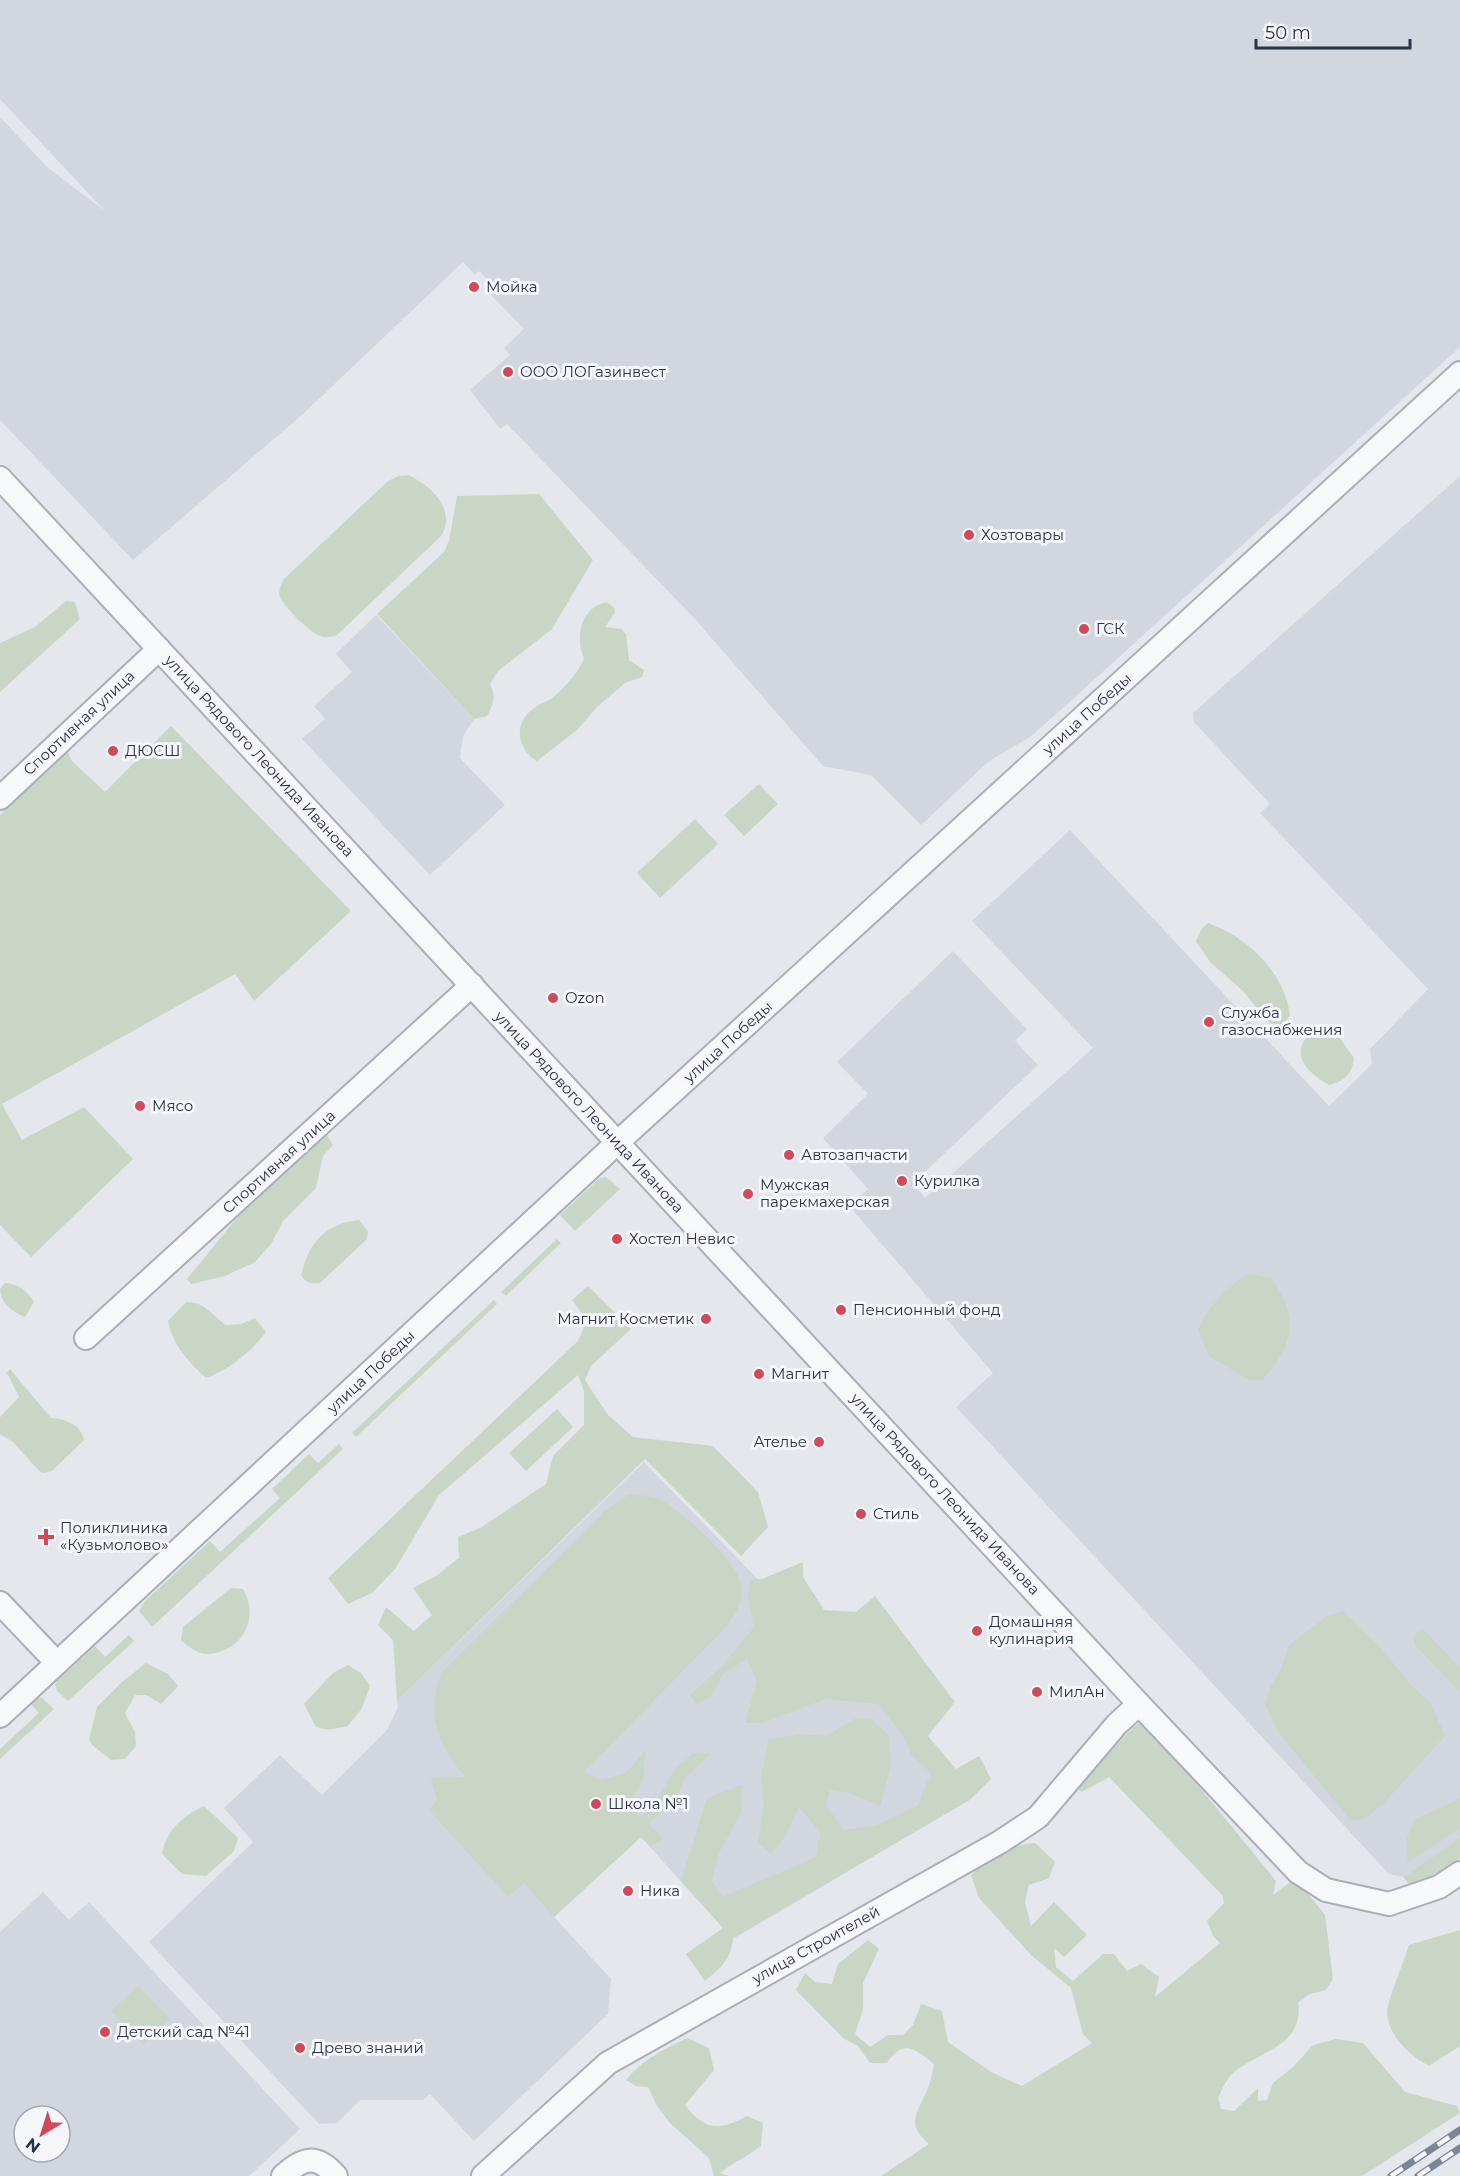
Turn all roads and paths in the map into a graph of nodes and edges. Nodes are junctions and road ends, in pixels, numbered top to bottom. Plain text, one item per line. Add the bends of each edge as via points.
1 (1460, 373) edge
2 (0, 478) edge
3 (159, 649) junction
4 (0, 798) edge
5 (472, 985) junction
6 (618, 1142) junction
7 (86, 1338) dead end
8 (0, 1603) edge
9 (57, 1663) junction
10 (1138, 1704) junction
11 (0, 1716) edge
12 (1460, 1873) edge
13 (283, 2176) edge
14 (336, 2176) edge
15 (483, 2176) edge

1 - 6 street, улица Победы
2 - 3 street, улица Рядового Леонида Иванова
3 - 4 street, Спортивная улица
3 - 5 street, улица Рядового Леонида Иванова
5 - 6 street, улица Рядового Леонида Иванова
5 - 7 street, Спортивная улица
6 - 9 street, улица Победы
6 - 10 street, улица Рядового Леонида Иванова
8 - 9 street
9 - 11 street, улица Победы
10 - 12 street, улица Рядового Леонида Иванова via 1298,1872 1326,1890 1389,1904 1439,1887
10 - 15 street, улица Строителей via 1038,1817 608,2063
13 - 14 street via 310,2160 327,2166

